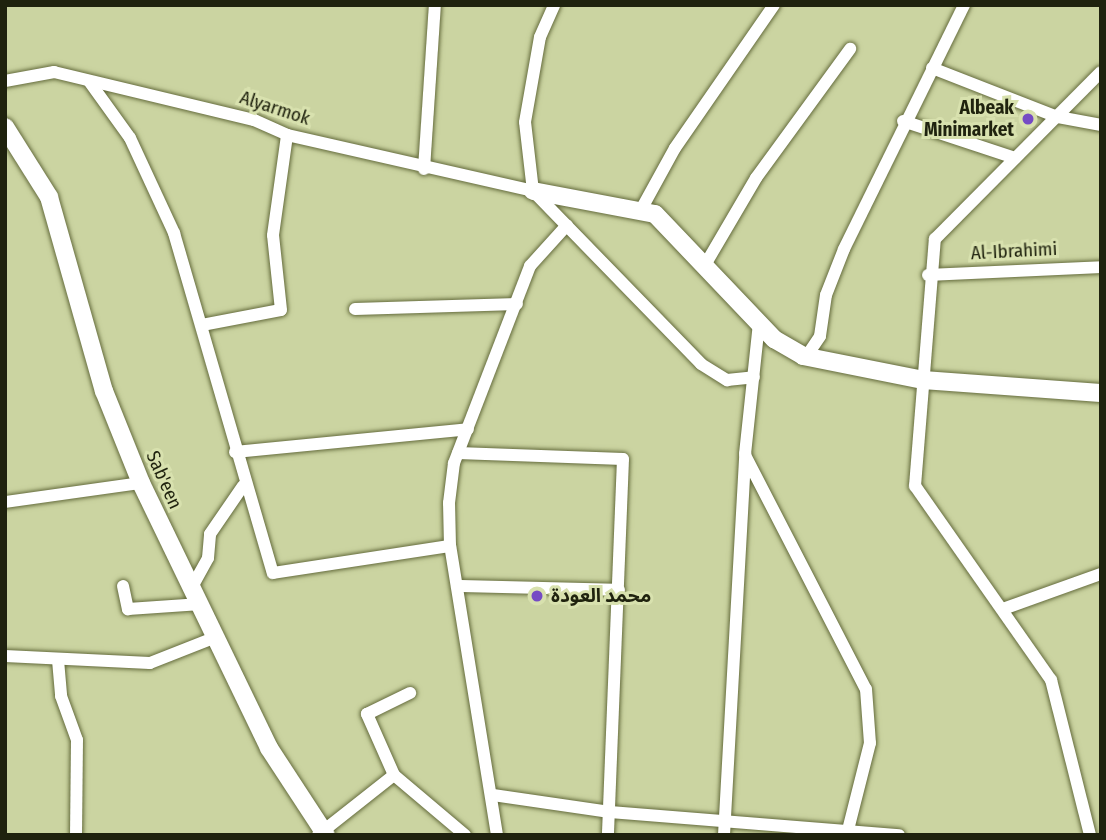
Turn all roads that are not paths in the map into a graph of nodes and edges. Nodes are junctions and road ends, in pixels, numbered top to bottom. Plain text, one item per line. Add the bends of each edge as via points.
1 (435, 5) edge
2 (554, 5) edge
3 (774, 5) edge
4 (964, 5) edge
5 (850, 49) dead end
6 (932, 68) junction
7 (1101, 72) edge
8 (5, 81) edge
9 (89, 81) junction
10 (1058, 117) junction
11 (903, 121) junction
12 (1101, 125) edge
13 (5, 127) edge
14 (286, 135) junction
15 (1015, 158) junction
16 (424, 169) junction
17 (533, 191) junction
18 (642, 208) junction
19 (567, 225) junction
20 (705, 265) junction
21 (1101, 267) edge
22 (928, 275) junction
23 (517, 304) junction
24 (355, 309) dead end
25 (759, 323) junction
26 (202, 325) junction
27 (806, 357) junction
28 (754, 377) junction
29 (923, 380) junction
30 (1101, 393) edge
31 (468, 429) junction
32 (235, 452) junction
33 (458, 453) junction
34 (745, 454) junction
35 (141, 483) junction
36 (243, 485) junction
37 (5, 502) edge
38 (450, 546) junction
39 (1101, 574) edge
40 (123, 586) dead end
41 (457, 586) junction
42 (191, 587) junction
43 (619, 590) junction
44 (201, 604) junction
45 (1003, 609) junction
46 (216, 637) junction
47 (5, 656) edge
48 (58, 660) junction
49 (410, 693) dead end
50 (394, 775) junction
51 (493, 795) junction
52 (610, 812) junction
53 (726, 819) junction
54 (849, 826) junction
55 (322, 834) edge
56 (76, 835) edge
57 (465, 835) edge
58 (497, 835) edge
59 (608, 835) edge
60 (724, 835) edge
61 (898, 835) edge
62 (1090, 835) edge

1 - 16 street
2 - 17 street via 540,37 524,122
3 - 18 street via 675,148
4 - 6 street
5 - 20 street via 756,178
6 - 10 street
6 - 11 street
7 - 10 street
8 - 9 street, Alyarmok via 54,72
9 - 14 street, Alyarmok via 254,120
9 - 26 street via 130,138 173,233
10 - 12 street
10 - 15 street
11 - 15 street
11 - 27 street via 826,295 820,336
13 - 35 street, Sab'een via 49,197 104,391
14 - 16 street, Alyarmok
14 - 26 street via 273,235 281,310
15 - 22 street via 935,239
16 - 17 street, Alyarmok
17 - 18 street, Alyarmok
17 - 19 street
18 - 20 street
19 - 23 street via 536,256
19 - 28 street via 708,370 727,380
20 - 25 street
21 - 22 street, Al-Ibrahimi
22 - 29 street
23 - 24 street
23 - 31 street
25 - 27 street via 786,348
25 - 28 street
26 - 32 street
27 - 29 street
28 - 34 street
29 - 30 street
29 - 45 street via 915,486
31 - 32 street
31 - 33 street
32 - 36 street
33 - 38 street
33 - 43 street via 623,460
34 - 53 street
34 - 54 street via 866,690 870,743
35 - 37 street
35 - 42 street, Sab'een
36 - 38 street via 272,573
36 - 42 street via 215,523 208,558
38 - 41 street
39 - 45 street
40 - 44 street via 128,609
41 - 43 street
41 - 51 street
42 - 44 street, Sab'een
43 - 52 street
44 - 46 street, Sab'een
45 - 62 street via 1052,681
46 - 48 street via 150,663
46 - 55 street, Sab'een via 269,748
47 - 48 street
48 - 56 street via 61,695 77,740
49 - 50 street via 367,714
50 - 55 street
50 - 57 street
51 - 52 street
51 - 58 street
52 - 53 street
52 - 59 street
53 - 54 street
53 - 60 street
54 - 61 street

